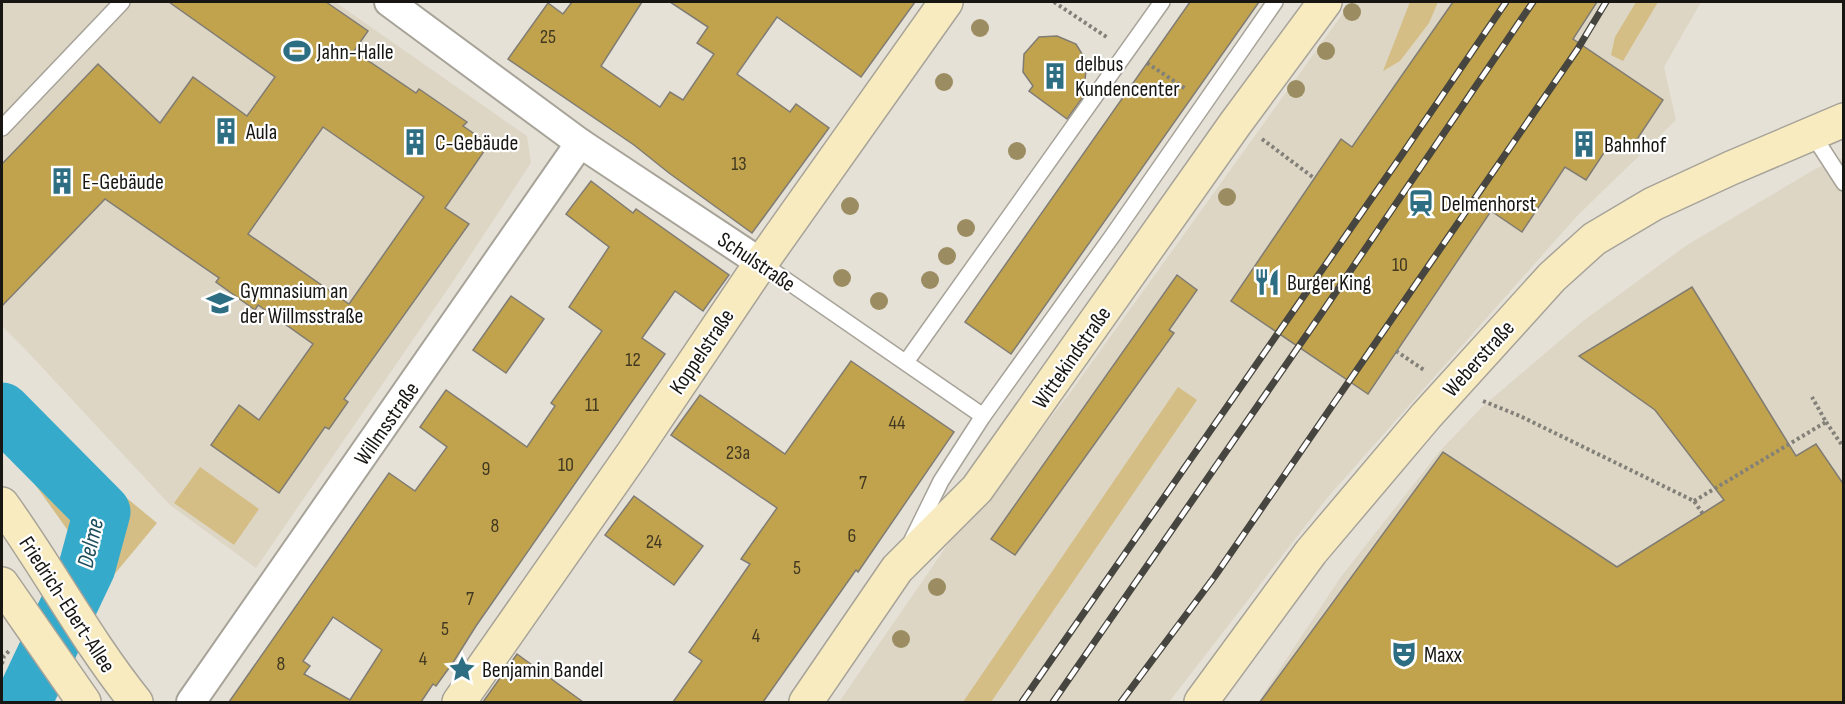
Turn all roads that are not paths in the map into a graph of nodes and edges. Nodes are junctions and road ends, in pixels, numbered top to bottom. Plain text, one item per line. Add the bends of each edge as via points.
1 (122, 2) edge
2 (389, 2) edge
3 (946, 2) edge
4 (1162, 2) edge
5 (1275, 2) edge
6 (1325, 2) edge
7 (1844, 120) edge
8 (2, 128) edge
9 (1813, 135) junction
10 (580, 144) junction
11 (1844, 183) edge
12 (761, 263) junction
13 (906, 362) junction
14 (983, 416) junction
15 (2, 504) edge
16 (897, 569) junction
17 (2, 584) edge
18 (84, 702) edge
19 (136, 702) edge
20 (191, 702) edge
21 (459, 702) edge
22 (806, 702) edge
23 (1202, 702) edge

1 - 8 lane
2 - 10 street, Schulstraße
3 - 12 street, Koppelstraße
4 - 13 lane
5 - 14 lane
6 - 16 street, Wittekindstraße via 977,489
7 - 9 street, Weberstraße
9 - 11 lane
9 - 23 street, Weberstraße via 1653,204 1594,239 1552,277 1450,388 1311,552
10 - 12 street, Schulstraße
10 - 20 street, Willmsstraße
12 - 13 lane, Schulstraße
12 - 21 street, Koppelstraße
13 - 14 lane, Schulstraße
14 - 16 lane via 941,481
15 - 19 street, Friedrich-Ebert-Allee via 114,675
16 - 22 street, Wittekindstraße
17 - 18 street, Friedrich-Ebert-Allee

